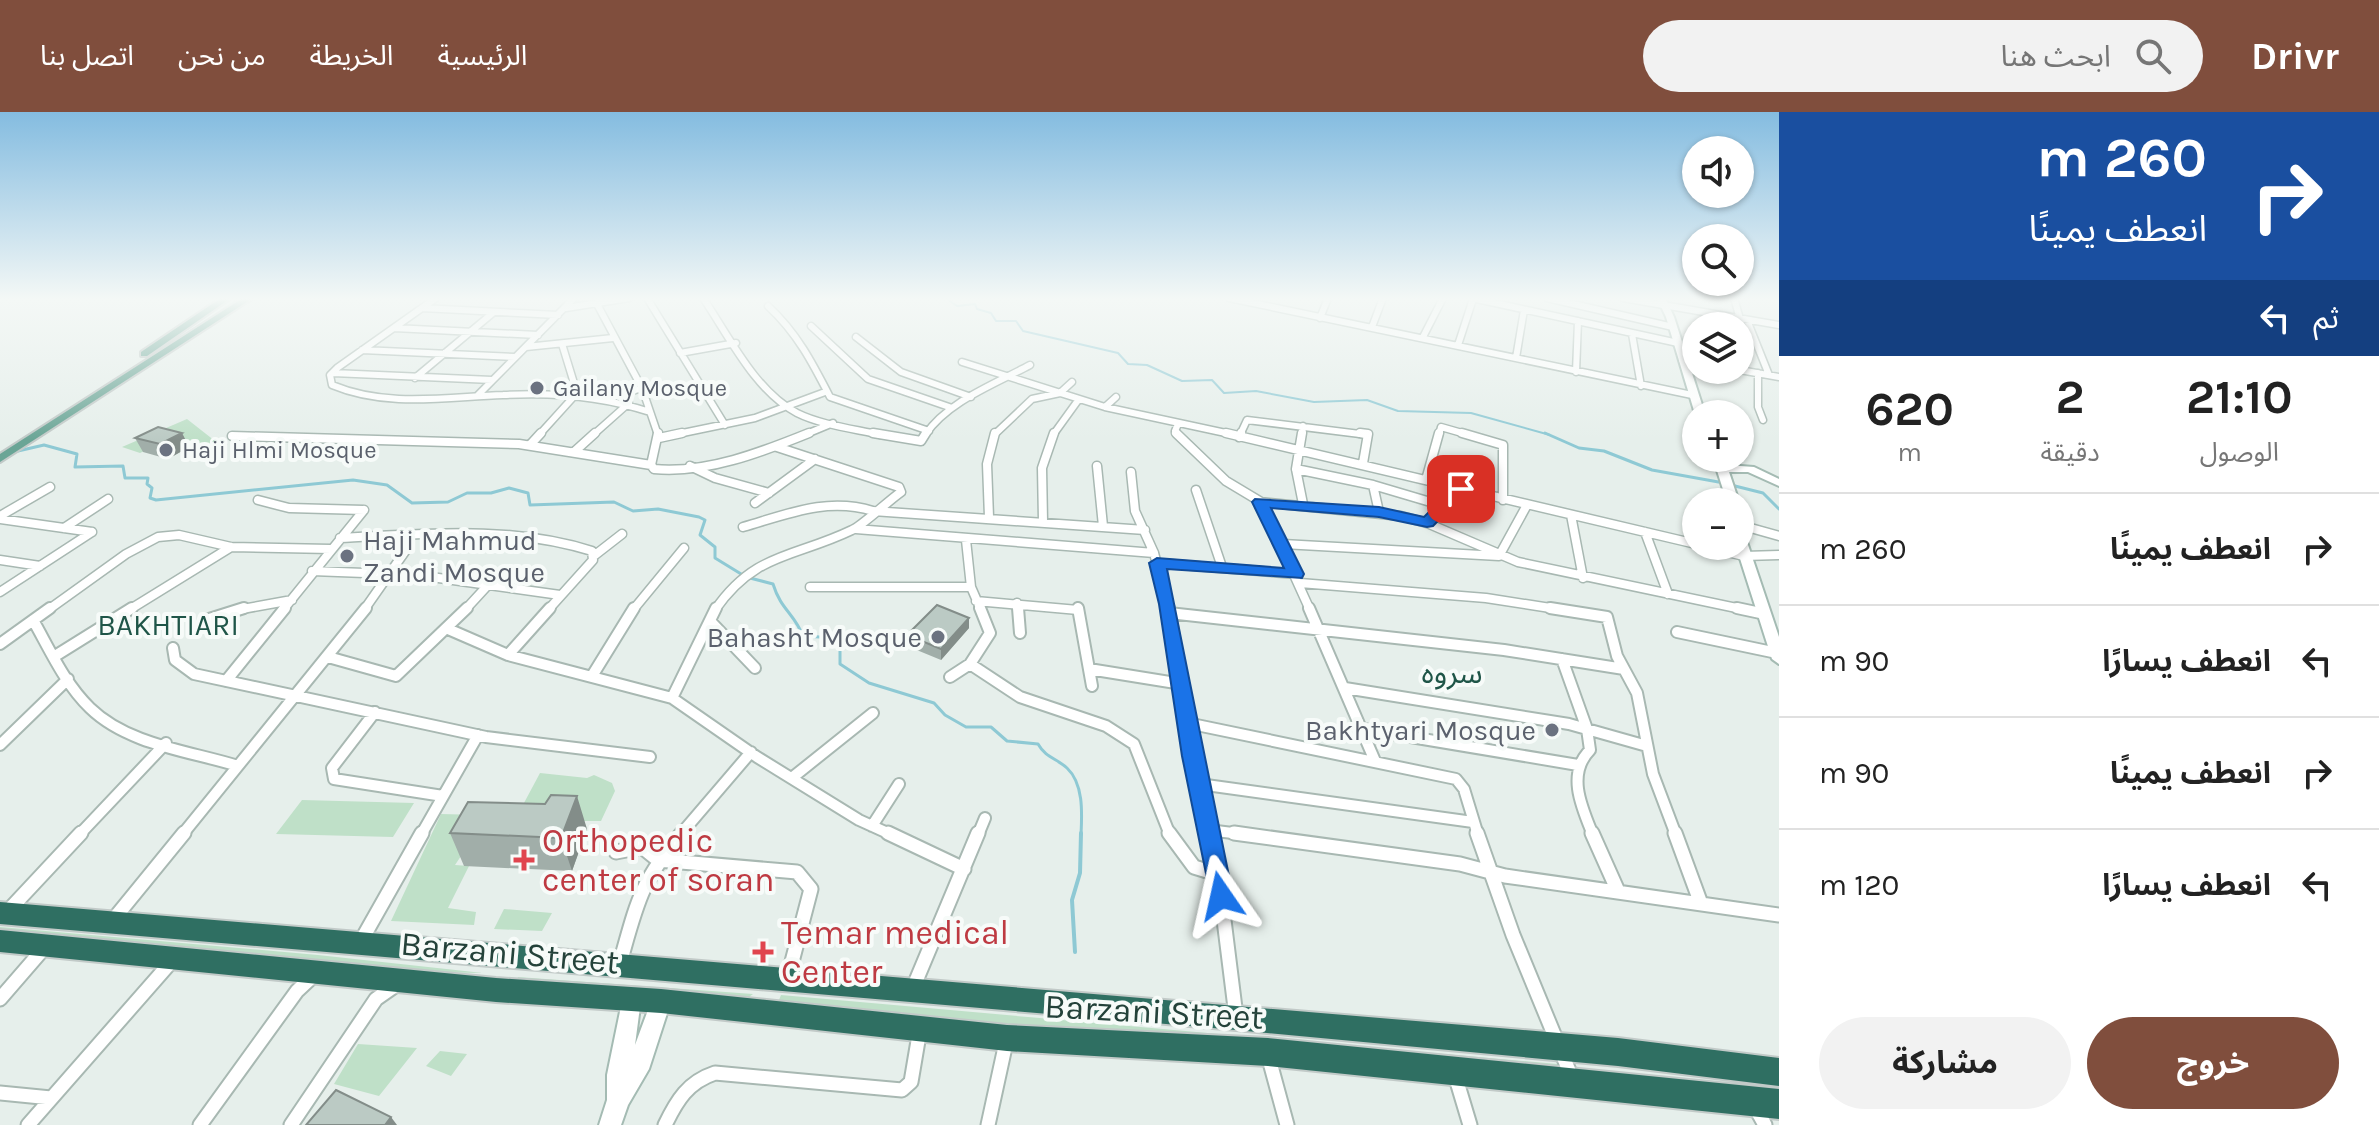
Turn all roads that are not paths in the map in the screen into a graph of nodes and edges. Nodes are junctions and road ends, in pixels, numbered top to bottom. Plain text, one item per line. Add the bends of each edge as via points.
1 (157, 345) edge
2 (175, 345) edge
3 (369, 345) edge
4 (457, 345) edge
5 (547, 345) edge
6 (562, 345) edge
7 (617, 345) edge
8 (675, 345) edge
9 (723, 345) edge
10 (737, 345) edge
11 (804, 345) edge
12 (832, 345) edge
13 (867, 345) edge
14 (1459, 345) edge
15 (1518, 345) edge
16 (1577, 345) edge
17 (1634, 345) edge
18 (1679, 345) edge
19 (1756, 345) edge
20 (526, 347) joint
21 (362, 350) junction
22 (449, 353) junction
23 (680, 353) junction
24 (515, 357) junction
25 (1516, 358) junction
26 (1682, 360) edge
27 (962, 362) dead end
28 (1030, 365) dead end
29 (1576, 372) junction
30 (1754, 372) edge
31 (333, 373) junction
32 (1758, 373) junction
33 (1769, 375) junction
34 (1779, 377) edge
35 (415, 378) junction
36 (1010, 378) junction
37 (492, 380) junction
38 (1072, 382) dead end
39 (1689, 384) edge
40 (1641, 386) junction
41 (642, 388) junction
42 (87, 392) junction
43 (825, 392) junction
44 (100, 393) junction
45 (1060, 393) junction
46 (1692, 395) junction
47 (477, 396) junction
48 (574, 397) junction
49 (971, 397) junction
50 (1116, 397) dead end
51 (605, 399) junction
52 (1079, 399) junction
53 (1694, 400) edge
54 (629, 403) junction
55 (784, 404) junction
56 (1105, 407) junction
57 (952, 408) junction
58 (650, 412) junction
59 (1763, 420) dead end
60 (833, 423) junction
61 (1178, 424) junction
62 (725, 425) junction
63 (1303, 426) junction
64 (929, 431) junction
65 (232, 436) dead end
66 (1239, 437) junction
67 (659, 438) junction
68 (530, 445) junction
69 (777, 447) junction
70 (0, 448) edge
71 (1300, 451) junction
72 (574, 452) junction
73 (0, 459) edge
74 (815, 459) junction
75 (1363, 463) junction
76 (651, 465) junction
77 (690, 466) junction
78 (1097, 466) dead end
79 (1754, 467) edge
80 (1296, 469) junction
81 (1754, 470) edge
82 (1760, 471) junction
83 (1131, 472) dead end
84 (1779, 477) edge
85 (1426, 480) junction
86 (1779, 483) edge
87 (1373, 485) junction
88 (50, 487) dead end
89 (1461, 489) junction
90 (1196, 490) dead end
91 (769, 493) junction
92 (108, 499) dead end
93 (258, 500) dead end
94 (1503, 500) junction
95 (1260, 502) junction
96 (755, 503) dead end
97 (1303, 504) junction
98 (1527, 505) junction
99 (1444, 506) junction
100 (873, 511) junction
101 (1379, 512) junction
102 (1571, 515) junction
103 (0, 517) edge
104 (989, 517) junction
105 (1043, 521) junction
106 (1427, 523) junction
107 (1103, 526) junction
108 (743, 527) dead end
109 (64, 528) junction
110 (856, 529) junction
111 (1754, 529) edge
112 (1145, 530) junction
113 (1645, 532) junction
114 (622, 534) dead end
115 (1779, 536) edge
116 (340, 538) junction
117 (966, 540) junction
118 (1682, 541) edge
119 (1283, 544) junction
120 (231, 547) junction
121 (684, 548) dead end
122 (331, 549) junction
123 (406, 550) dead end
124 (595, 555) junction
125 (1779, 555) edge
126 (1499, 556) junction
127 (1754, 556) edge
128 (1156, 558) junction
129 (0, 560) edge
130 (1746, 560) edge
131 (41, 566) junction
132 (1222, 567) junction
133 (312, 571) junction
134 (392, 574) junction
135 (1298, 578) junction
136 (1583, 578) junction
137 (488, 585) junction
138 (810, 587) dead end
139 (971, 587) junction
140 (0, 592) edge
141 (1668, 594) junction
142 (560, 595) junction
143 (292, 600) junction
144 (976, 601) junction
145 (1017, 603) junction
146 (1169, 613) junction
147 (33, 620) junction
148 (206, 620) dead end
149 (710, 621) junction
150 (1771, 622) edge
151 (448, 629) junction
152 (1317, 629) junction
153 (1677, 632) dead end
154 (1020, 633) dead end
155 (0, 644) edge
156 (173, 648) dead end
157 (508, 655) junction
158 (55, 656) junction
159 (1778, 656) edge
160 (328, 657) junction
161 (1562, 659) junction
162 (970, 664) junction
163 (755, 668) dead end
164 (1089, 669) junction
165 (1624, 669) junction
166 (592, 676) junction
167 (950, 677) dead end
168 (68, 679) junction
169 (226, 681) junction
170 (1182, 684) junction
171 (1092, 686) dead end
172 (1345, 688) junction
173 (296, 696) junction
174 (672, 698) junction
175 (375, 712) junction
176 (873, 713) dead end
177 (1187, 723) junction
178 (1363, 729) junction
179 (1587, 729) junction
180 (478, 735) junction
181 (166, 743) junction
182 (0, 745) edge
183 (1647, 746) junction
184 (751, 752) junction
185 (650, 757) dead end
186 (1375, 761) junction
187 (1578, 765) junction
188 (238, 766) junction
189 (793, 777) junction
190 (899, 784) dead end
191 (1199, 784) junction
192 (443, 796) junction
193 (985, 818) dead end
194 (1473, 822) junction
195 (872, 826) junction
196 (1208, 830) junction
197 (616, 852) dead end
198 (658, 860) junction
199 (964, 869) junction
200 (1487, 871) junction
201 (1217, 874) junction
202 (1617, 889) junction
203 (1700, 901) junction
204 (3, 913) edge
205 (1779, 915) edge
206 (111, 923) junction
207 (0, 941) edge
208 (359, 944) junction
209 (47, 945) junction
210 (177, 957) junction
211 (511, 957) junction
212 (619, 966) junction
213 (318, 971) junction
214 (405, 978) junction
215 (778, 980) junction
216 (496, 990) junction
217 (911, 991) junction
218 (0, 999) edge
219 (631, 999) junction
220 (661, 1001) junction
221 (763, 1014) junction
222 (1236, 1017) junction
223 (920, 1029) junction
224 (1007, 1038) junction
225 (1558, 1046) junction
226 (1268, 1052) junction
227 (1453, 1071) junction
228 (1779, 1072) edge
229 (1574, 1084) junction
230 (0, 1093) edge
231 (51, 1098) junction
232 (618, 1100) junction
233 (1765, 1102) edge
234 (989, 1124) edge
235 (28, 1125) edge
236 (200, 1125) edge
237 (291, 1125) edge
238 (610, 1125) edge
239 (665, 1125) edge
240 (1287, 1125) edge
241 (1470, 1125) edge
242 (1765, 1125) edge

1 - 42 main road
2 - 44 main road
3 - 21 street
4 - 22 street
5 - 20 street
6 - 48 street
7 - 41 street
8 - 23 street
9 - 23 street
10 - 55 street via 763,385
11 - 43 street
12 - 57 street via 868,379
13 - 49 street via 901,372
14 - 25 street
15 - 25 street
16 - 29 street
17 - 40 street
18 - 26 street
19 - 33 street
20 - 24 street
21 - 22 street
21 - 31 street
22 - 24 street
22 - 35 street
23 - 62 street
24 - 37 street
25 - 29 street
27 - 36 street
28 - 36 street
29 - 40 street
30 - 32 street
31 - 35 street
31 - 47 street via 332,385 361,395
32 - 33 street
32 - 59 street
33 - 34 street
35 - 37 street
36 - 45 street
36 - 49 street
37 - 47 street
38 - 45 street
39 - 46 street
40 - 46 street
41 - 51 street
41 - 58 street
42 - 44 main road
42 - 70 main road
43 - 55 street
43 - 64 street via 843,404
44 - 73 main road
45 - 52 street
45 - 104 street via 1032,399 994,434 987,464
46 - 53 street
47 - 48 street
48 - 51 street
48 - 68 street
49 - 57 street
50 - 56 street
51 - 54 street
52 - 56 street
52 - 105 street via 1045,445
54 - 58 street
54 - 72 street
55 - 60 street
55 - 62 street
56 - 61 street
57 - 64 street
58 - 67 street
60 - 64 street via 905,441 921,441
60 - 69 street
61 - 66 street
61 - 95 street via 1179,437 1226,481
62 - 67 street
63 - 66 street via 1247,420
63 - 71 street
63 - 75 street via 1368,434
65 - 68 street
66 - 71 street
67 - 76 street
68 - 72 street
69 - 74 street
69 - 77 street
71 - 75 street
71 - 80 street
72 - 76 street
74 - 91 street
74 - 100 street via 899,487 897,498
75 - 85 street
76 - 77 street via 660,471
77 - 91 street
78 - 107 street
79 - 82 street
80 - 87 street
80 - 97 street
81 - 82 street
82 - 84 street
82 - 86 street
83 - 112 street via 1135,511
85 - 89 street
85 - 94 street via 1441,427 1469,433 1503,445
87 - 99 street
87 - 101 street
88 - 103 street
89 - 94 street
89 - 99 street
90 - 132 street
91 - 96 street
92 - 109 street
93 - 116 street via 289,508 364,510
94 - 98 street
95 - 97 street
95 - 119 street
97 - 101 street
98 - 102 street
98 - 126 street
99 - 106 street
100 - 104 street
100 - 108 street via 824,502
100 - 110 street
101 - 106 street
102 - 113 street
102 - 136 street
103 - 109 street
104 - 105 street
105 - 107 street
106 - 126 street
107 - 112 street
109 - 131 street via 92,532
110 - 117 street
110 - 149 street via 738,577
111 - 115 street
112 - 128 street
113 - 118 street
113 - 141 street
114 - 124 street
116 - 122 street
116 - 124 street via 536,535
117 - 128 street
117 - 139 street
119 - 126 street
119 - 135 street
120 - 122 street
120 - 147 street via 179,535 158,537
120 - 158 street
121 - 166 street via 637,603
122 - 133 street
123 - 134 street
124 - 142 street
125 - 127 street
126 - 136 street
128 - 132 street
128 - 146 street
129 - 131 street
130 - 150 street
131 - 140 street
132 - 135 street
133 - 134 street
133 - 143 street
134 - 137 street
134 - 160 street
135 - 152 street
135 - 165 street via 1598,613 1607,617
136 - 141 street
137 - 142 street
137 - 151 street
138 - 139 street
139 - 144 street
141 - 150 street
142 - 157 street
143 - 148 street
143 - 169 street
144 - 145 street
144 - 162 street via 990,633
145 - 154 street
145 - 164 street via 1078,608
146 - 152 street
146 - 170 street
147 - 155 street
147 - 158 street
149 - 163 street
149 - 174 street
150 - 159 street
151 - 157 street
151 - 160 street via 396,676
152 - 161 street
152 - 172 street
153 - 159 street
156 - 169 street via 175,660 194,674
157 - 166 street
158 - 168 street
160 - 173 street
161 - 165 street
161 - 179 street
162 - 167 street
162 - 201 street via 1002,689 1050,710 1107,724 1134,744 1171,839 1194,867
164 - 170 street
164 - 171 street
165 - 183 street via 1637,693
166 - 174 street
168 - 181 street via 100,716
168 - 182 street
169 - 173 street
170 - 177 street
172 - 178 street
172 - 179 street
173 - 175 street
173 - 188 street
174 - 184 street
175 - 180 street
175 - 192 street via 332,768 334,779
176 - 189 street
177 - 186 street
177 - 191 street
178 - 186 street
178 - 187 street
179 - 183 street
179 - 187 street via 1590,750
180 - 185 street
180 - 192 street
181 - 188 street
181 - 204 street
183 - 203 street
184 - 189 street
184 - 198 street
186 - 194 street via 1456,779
187 - 202 street via 1576,779 1597,848
188 - 206 street
189 - 195 street
190 - 195 street
191 - 194 street
191 - 196 street
192 - 208 street
193 - 199 street
194 - 200 street
195 - 199 street
196 - 200 street
196 - 201 street
197 - 198 street via 642,847
198 - 212 street via 641,889
198 - 215 street via 797,872 811,889
199 - 217 street
200 - 202 street
200 - 225 street
201 - 222 street
202 - 203 street
203 - 205 street
204 - 206 highway, Barzani Street
206 - 208 highway, Barzani Street
207 - 209 highway, Barzani Street
208 - 211 highway, Barzani Street
209 - 210 highway, Barzani Street
209 - 218 street
210 - 213 highway, Barzani Street
210 - 231 street
211 - 212 highway, Barzani Street
211 - 216 highway
212 - 215 highway, Barzani Street
213 - 214 highway, Barzani Street
213 - 236 street via 297,991
214 - 216 highway, Barzani Street
214 - 237 street via 376,999
215 - 217 highway, Barzani Street
215 - 221 highway
216 - 219 highway, Barzani Street
217 - 222 highway, Barzani Street
219 - 220 highway, Barzani Street
219 - 232 street via 632,1021 615,1078
220 - 221 highway, Barzani Street
220 - 232 street via 638,1069
221 - 223 highway, Barzani Street
222 - 225 highway, Barzani Street
223 - 224 highway, Barzani Street
223 - 239 street via 911,1082 902,1090 715,1073 684,1089
224 - 226 highway, Barzani Street
224 - 234 street
225 - 228 highway, Barzani Street
225 - 229 street
226 - 227 highway, Barzani Street
226 - 240 street
227 - 229 highway, Barzani Street
227 - 241 street
229 - 233 highway, Barzani Street
230 - 231 street
231 - 235 street
232 - 238 street
233 - 242 street

